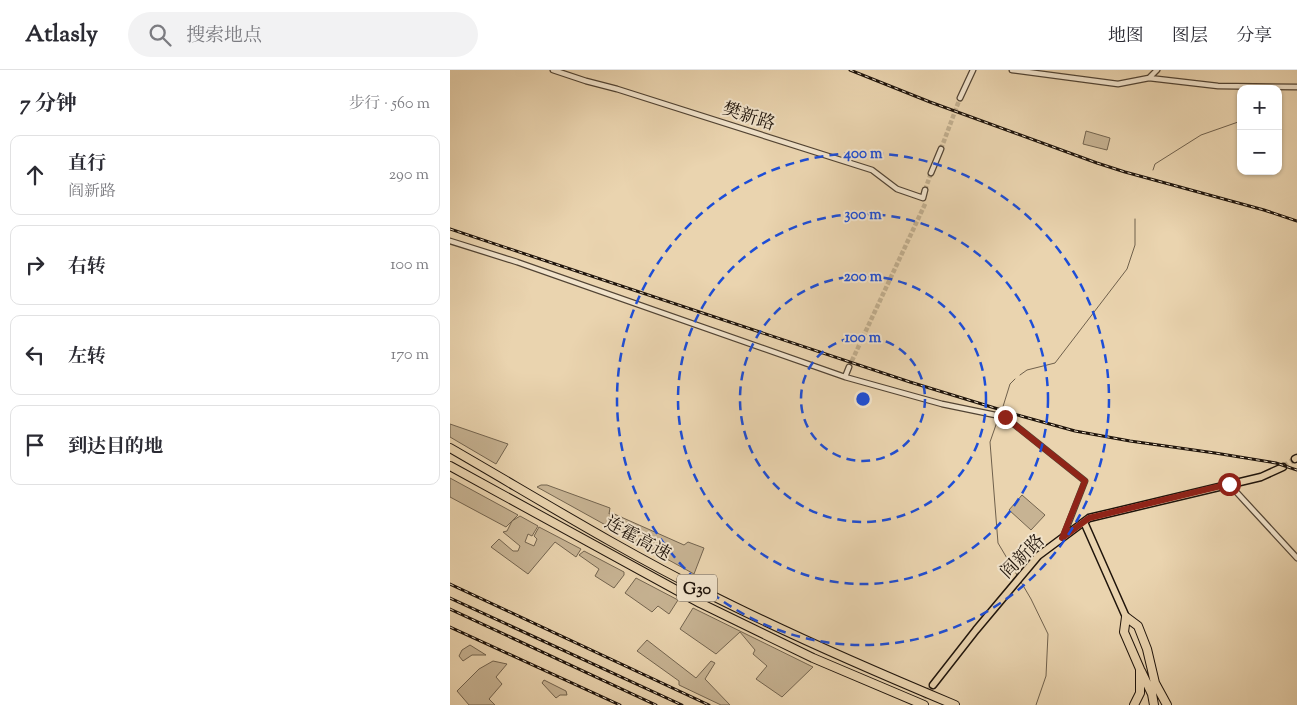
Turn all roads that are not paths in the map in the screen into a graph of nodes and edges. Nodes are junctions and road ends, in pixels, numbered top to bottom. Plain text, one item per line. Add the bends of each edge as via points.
1 (553, 70) edge
2 (973, 70) edge
3 (1012, 70) edge
4 (1157, 70) edge
5 (1149, 78) junction
6 (1297, 86) edge
7 (960, 98) tunnel mouth
8 (941, 149) tunnel mouth
9 (930, 173) tunnel mouth
10 (925, 190) dead end
11 (450, 241) edge
12 (849, 367) tunnel mouth
13 (845, 376) junction
14 (450, 448) edge
15 (450, 466) edge
16 (1283, 467) tunnel mouth
17 (1229, 484) junction
18 (1084, 522) junction
19 (1062, 538) junction
20 (1297, 558) edge
21 (1126, 617) junction
22 (1140, 669) junction
23 (1155, 683) junction
24 (876, 684) junction
25 (932, 685) tunnel mouth
26 (913, 705) edge
27 (924, 705) edge
28 (955, 705) edge
29 (1134, 705) edge
30 (1154, 705) edge
31 (1162, 705) edge
32 (1167, 705) edge

1 - 10 street, 樊新路 via 872,170 898,189 924,200
2 - 7 street
3 - 5 street via 1118,84
4 - 5 street
5 - 6 street via 1218,86
8 - 9 street
11 - 13 street
12 - 13 street
13 - 19 street via 942,404 1005,417 1085,481
14 - 28 highway, 连霍高速 / G30 via 706,593
15 - 24 highway, 连霍高速 / G30 via 700,603 813,658
16 - 17 main road, 阎新路
17 - 18 main road, 阎新路 via 1089,518
17 - 20 street
18 - 19 main road, 阎新路
18 - 21 main road
19 - 25 main road, 阎新路 via 1038,556
21 - 22 highway via 1124,632
21 - 23 highway via 1138,626 1148,649
22 - 29 highway via 1140,693
22 - 30 highway
23 - 31 highway
23 - 32 highway
24 - 26 highway
24 - 27 highway, 连霍高速 / G30

